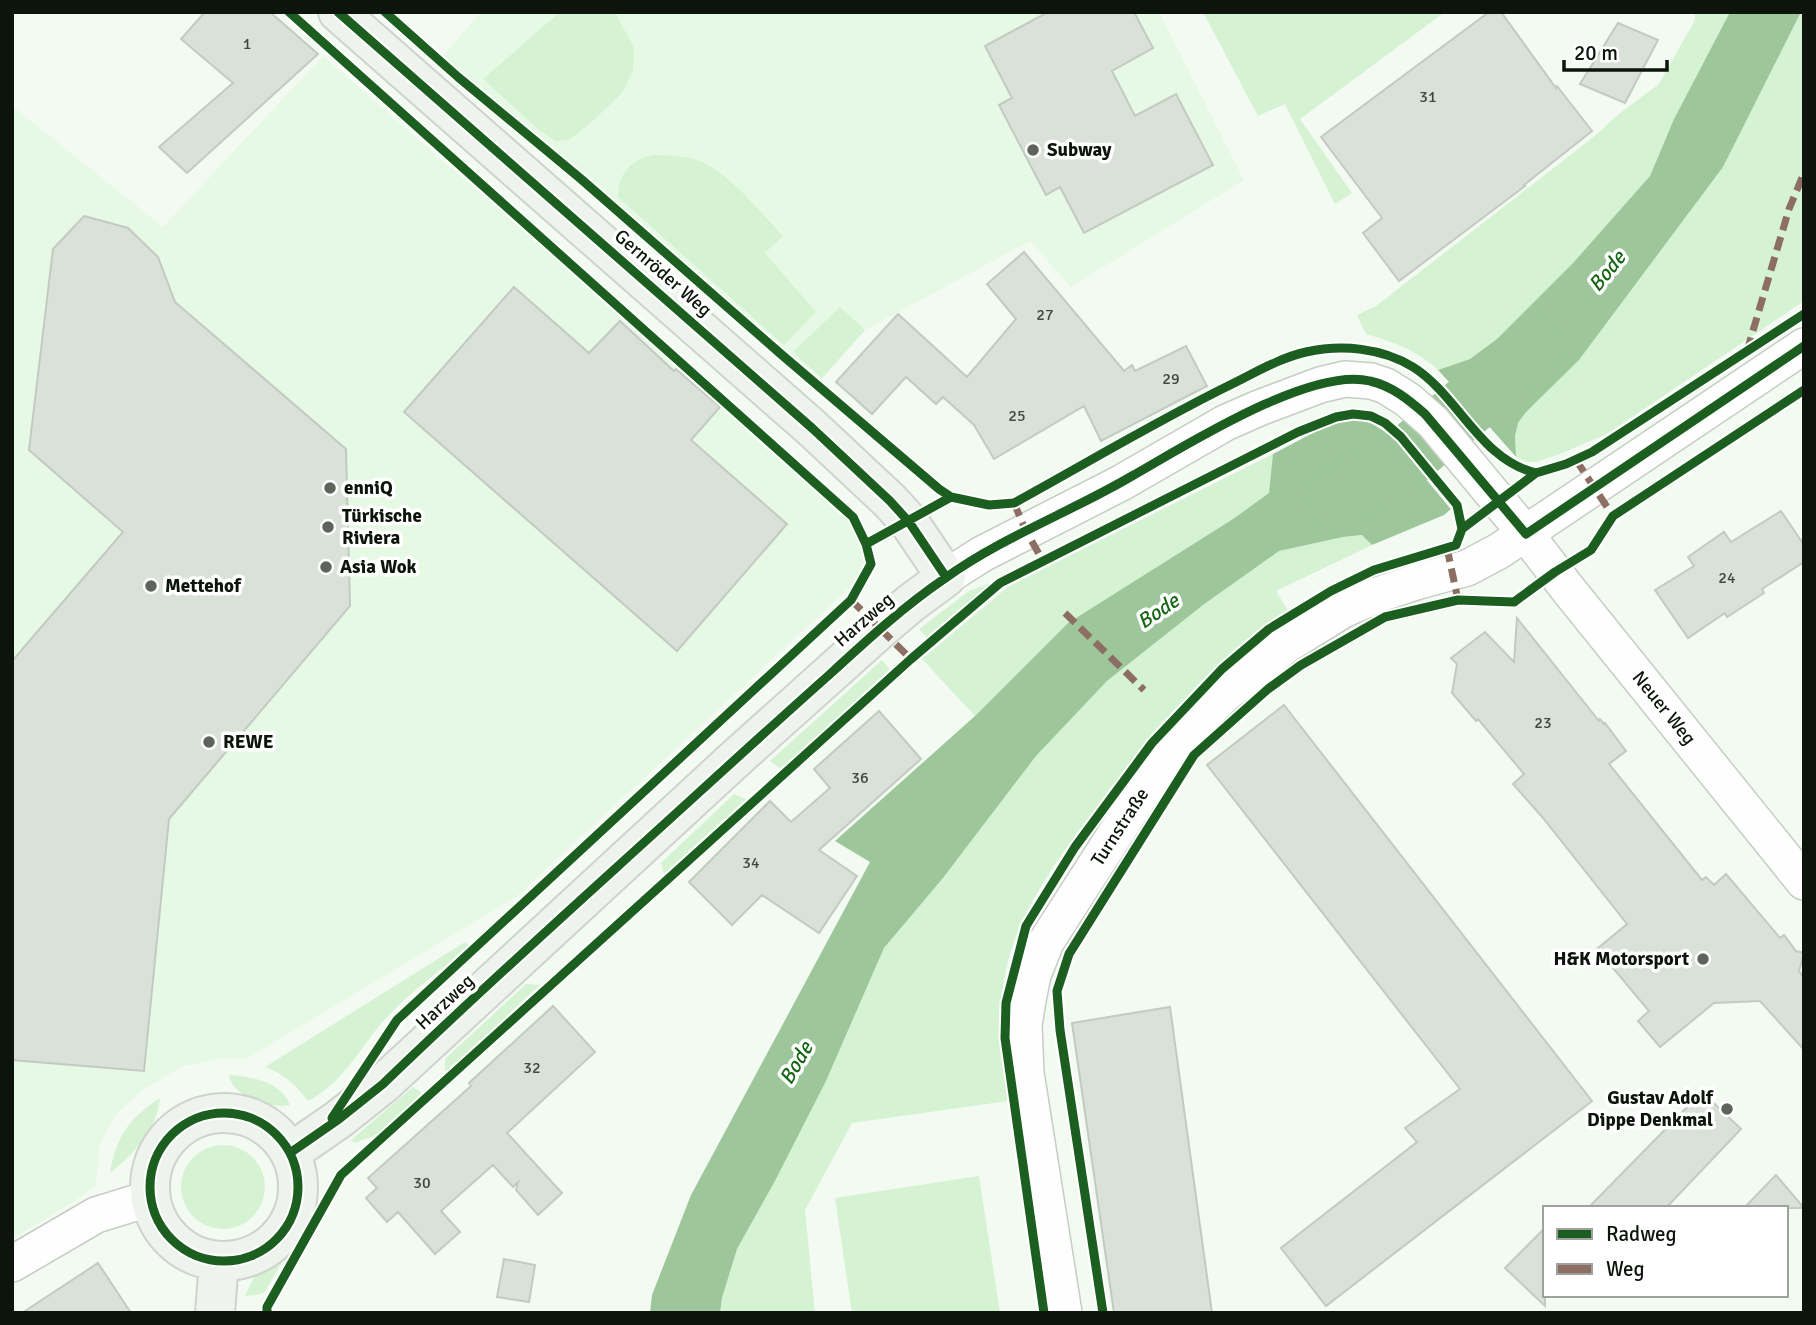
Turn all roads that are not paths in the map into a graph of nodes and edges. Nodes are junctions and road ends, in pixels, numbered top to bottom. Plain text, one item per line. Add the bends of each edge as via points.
1 (338, 12) edge
2 (1804, 346) edge
3 (1526, 534) junction
4 (946, 577) junction
5 (1804, 881) edge
6 (290, 1153) junction
7 (151, 1198) junction
8 (219, 1261) junction
9 (12, 1264) edge
10 (215, 1313) edge
11 (1064, 1313) edge

1 - 4 main road, Gernröder Weg via 812,428 909,522
2 - 3 street, Turnstraße
3 - 4 street, Harzweg via 1417,407 1386,386 1346,379 1293,394 1225,423
3 - 5 street, Neuer Weg
3 - 11 street, Turnstraße via 1467,568 1419,580 1343,610 1259,665 1225,694 1167,757 1052,933 1033,975 1024,1025 1026,1073
4 - 6 main road, Harzweg via 880,629 734,760 383,1084
6 - 7 main road via 269,1128 249,1118 228,1114 198,1118 163,1146 152,1171
6 - 8 main road via 298,1191 286,1228 257,1253
7 - 8 main road via 159,1222 174,1241 195,1255
7 - 9 street via 96,1215
8 - 10 main road

